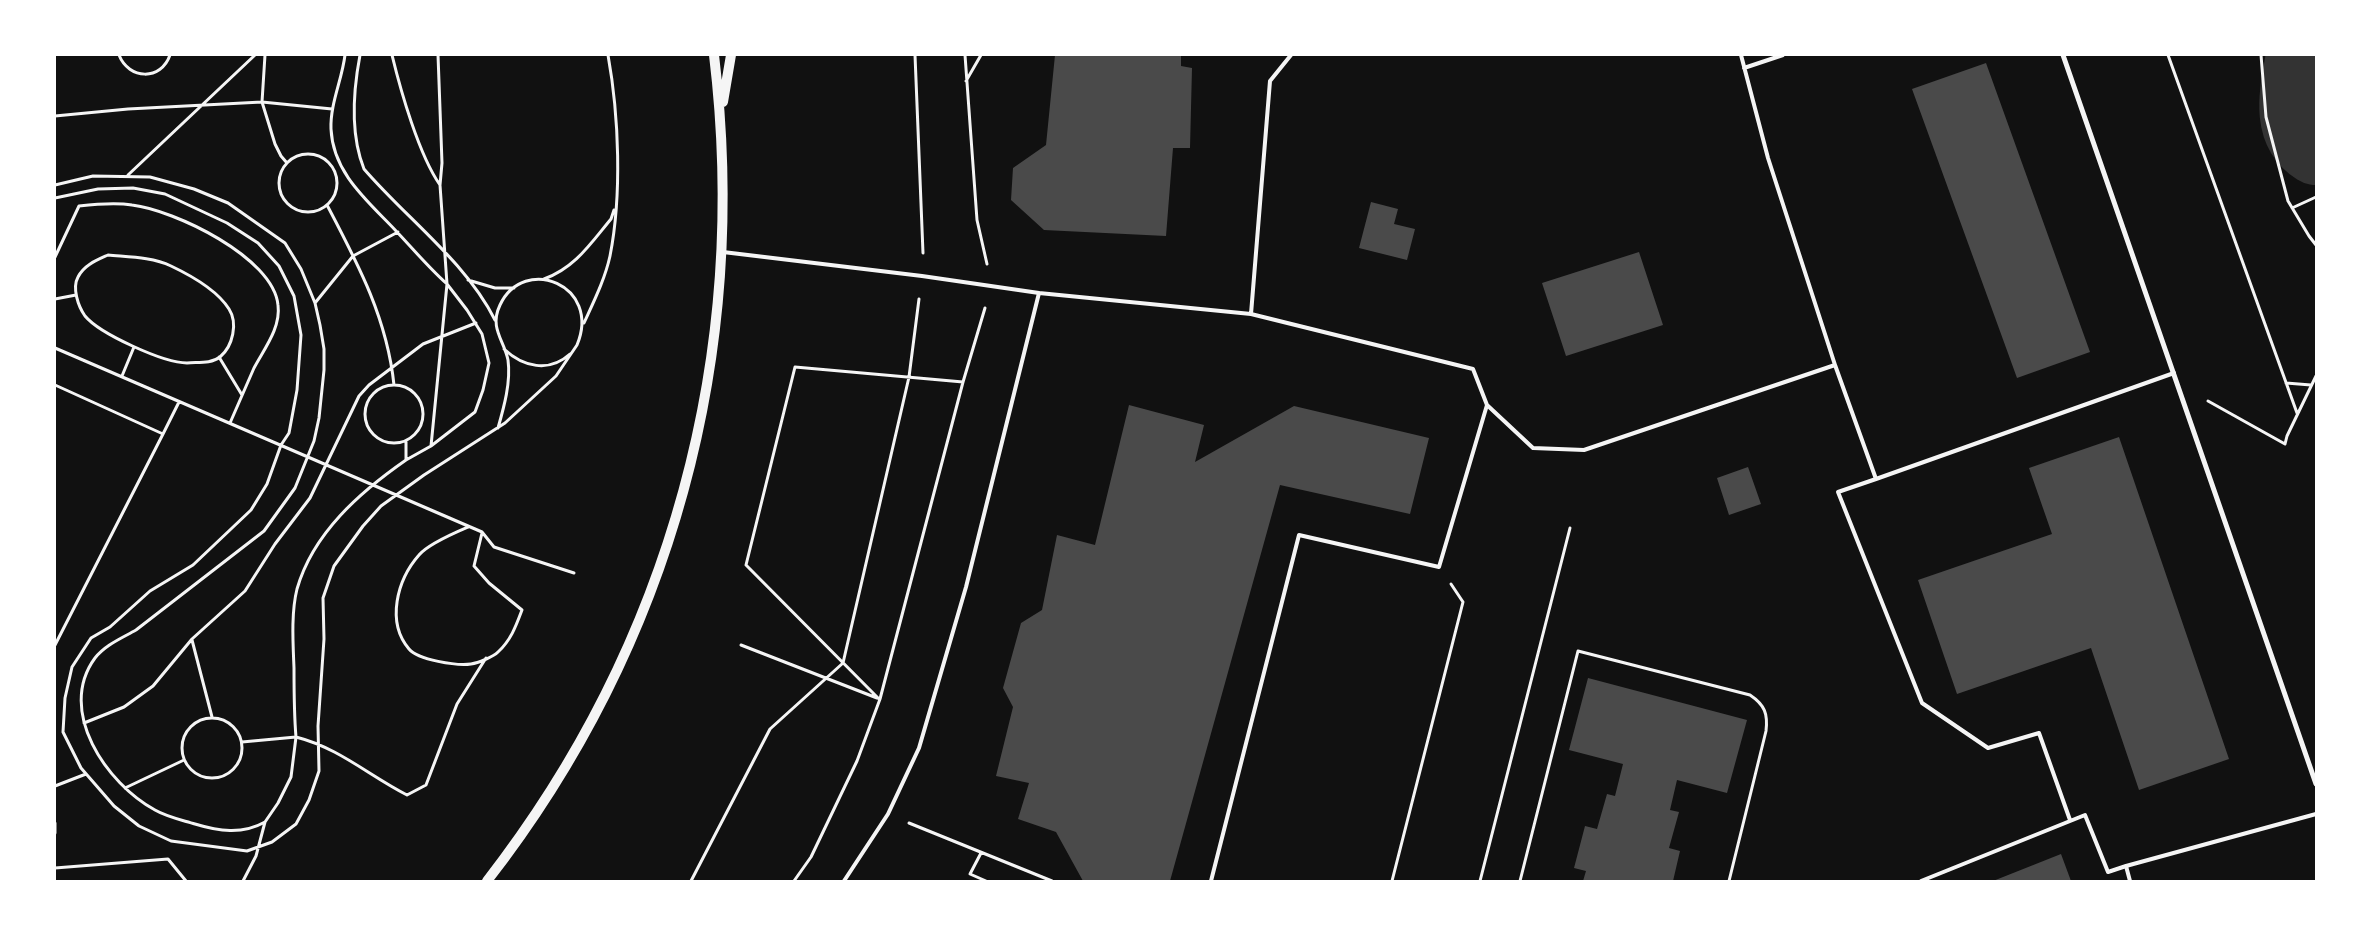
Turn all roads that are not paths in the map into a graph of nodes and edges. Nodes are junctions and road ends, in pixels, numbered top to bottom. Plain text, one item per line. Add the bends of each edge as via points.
1 (714, 55) edge
2 (731, 55) edge
3 (1291, 55) edge
4 (1741, 55) edge
5 (1783, 55) edge
6 (2063, 55) edge
7 (1744, 68) junction
8 (721, 113) junction
9 (723, 252) junction
10 (1039, 293) junction
11 (1251, 314) junction
12 (1835, 366) junction
13 (2174, 373) junction
14 (1487, 405) junction
15 (1876, 479) junction
16 (2316, 784) edge
17 (2316, 814) edge
18 (2070, 820) junction
19 (2126, 866) junction
20 (487, 881) edge
21 (844, 881) edge
22 (1211, 881) edge
23 (1920, 881) edge
24 (2130, 881) edge

1 - 8 main road
2 - 8 main road
3 - 11 lane via 1270,81
4 - 7 lane
5 - 7 lane
6 - 13 street
7 - 12 lane via 1768,158
8 - 9 main road
9 - 10 lane
9 - 20 main road via 711,365 693,459 664,559 625,656 578,749 521,837
10 - 11 lane
10 - 21 lane via 966,587 919,748 888,814
11 - 14 lane via 1473,369
12 - 14 lane via 1584,450 1532,448
12 - 15 lane
13 - 15 lane
13 - 16 street
14 - 22 lane via 1439,567 1299,535
15 - 18 lane via 1838,492 1922,703 1988,748 2039,733
17 - 19 lane
18 - 19 lane via 2085,815 2108,872
18 - 23 lane
19 - 24 lane

